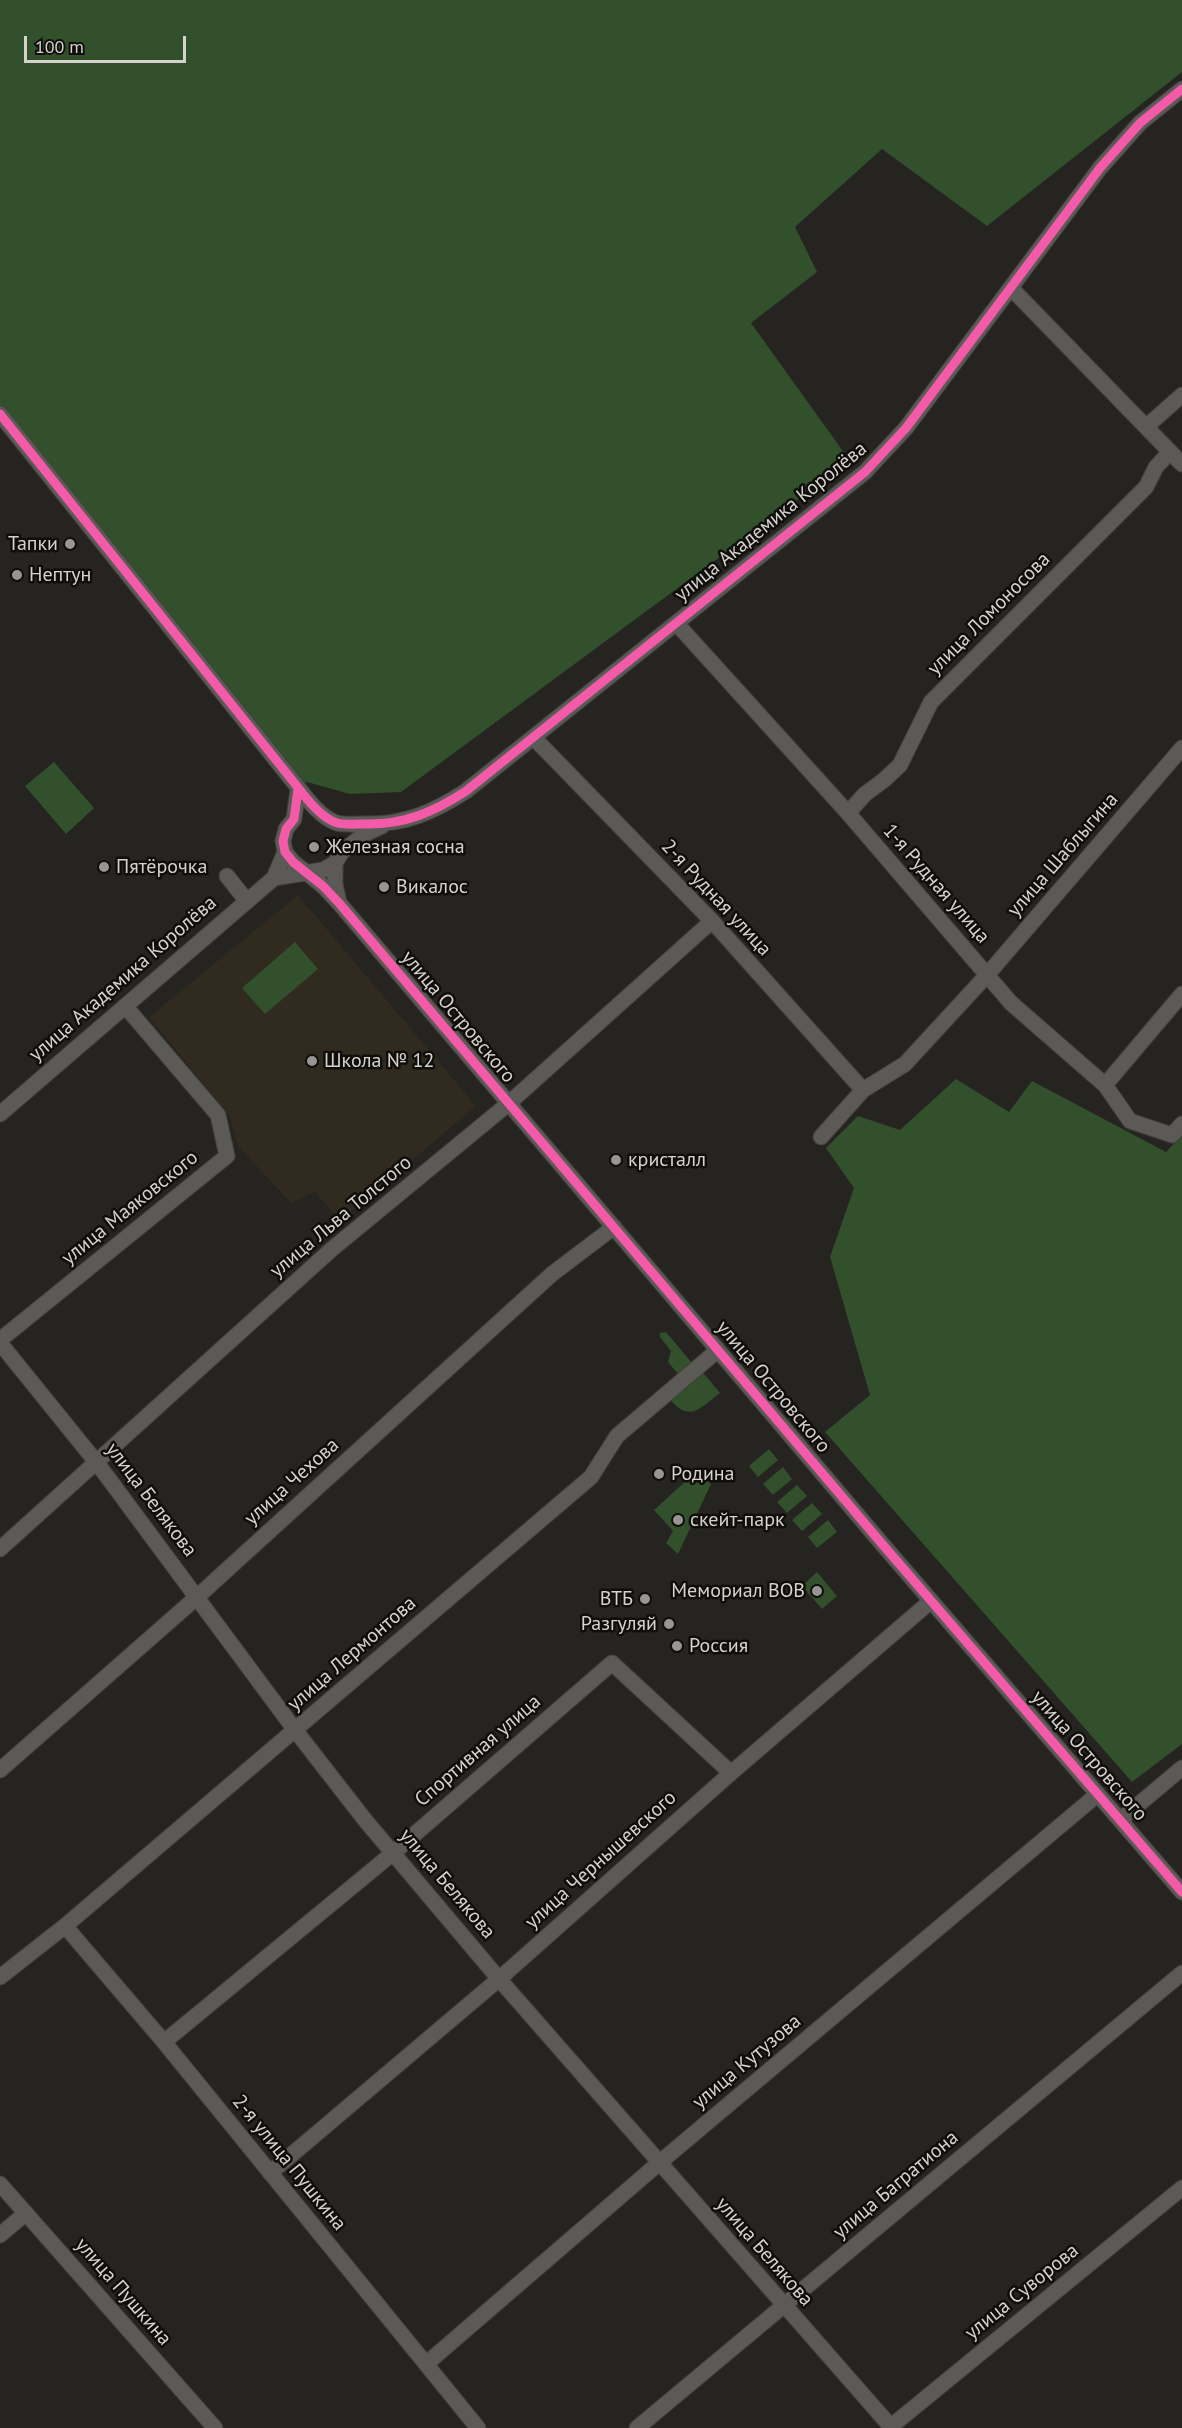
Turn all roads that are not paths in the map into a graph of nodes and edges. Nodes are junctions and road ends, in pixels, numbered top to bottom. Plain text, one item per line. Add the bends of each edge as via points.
1 (1182, 89) edge
2 (1011, 288) junction
3 (1182, 395) edge
4 (0, 414) edge
5 (1147, 426) junction
6 (1170, 452) junction
7 (1182, 464) edge
8 (676, 623) junction
9 (534, 738) junction
10 (1182, 748) edge
11 (298, 789) junction
12 (848, 813) junction
13 (294, 819) junction
14 (330, 819) junction
15 (384, 825) junction
16 (285, 852) junction
17 (339, 857) junction
18 (307, 872) junction
19 (227, 876) dead end
20 (274, 878) junction
21 (246, 900) junction
22 (339, 903) junction
23 (712, 921) junction
24 (987, 975) junction
25 (1182, 994) edge
26 (125, 1006) junction
27 (1105, 1085) junction
28 (863, 1090) junction
29 (508, 1104) junction
30 (0, 1114) edge
31 (1182, 1124) edge
32 (821, 1137) dead end
33 (614, 1227) junction
34 (0, 1341) edge
35 (718, 1350) junction
36 (97, 1463) junction
37 (0, 1549) edge
38 (197, 1597) junction
39 (931, 1601) junction
40 (295, 1730) junction
41 (1182, 1768) edge
42 (0, 1770) edge
43 (731, 1773) junction
44 (1098, 1794) junction
45 (1120, 1820) junction
46 (393, 1853) junction
47 (1182, 1892) edge
48 (65, 1926) junction
49 (1182, 1972) edge
50 (0, 1977) edge
51 (499, 1979) junction
52 (164, 2042) junction
53 (659, 2163) junction
54 (270, 2172) junction
55 (0, 2184) edge
56 (1182, 2188) edge
57 (26, 2212) junction
58 (0, 2235) edge
59 (784, 2306) junction
60 (426, 2364) junction
61 (215, 2428) edge
62 (478, 2428) edge
63 (637, 2428) edge
64 (891, 2428) edge

1 - 2 street, улица Академика Королёва via 1121,143
2 - 5 street
2 - 8 street, улица Академика Королёва via 882,455 844,490
3 - 5 street
4 - 11 street
5 - 6 street
6 - 7 street
6 - 12 street, улица Ломоносова via 1156,467 1146,487 932,702 900,765
8 - 9 street, улица Академика Королёва
8 - 12 street, 1-я Рудная улица
9 - 15 street, улица Академика Королёва via 440,808
9 - 23 street, 2-я Рудная улица
10 - 24 street, улица Шаблыгина
11 - 13 street
11 - 14 street
12 - 24 street, 1-я Рудная улица
13 - 14 street via 311,815
13 - 16 street via 284,835
14 - 15 street
14 - 17 street via 343,841
15 - 17 street via 363,835
16 - 18 street
16 - 20 street
17 - 18 street via 323,870
17 - 22 street via 335,884
18 - 20 street
18 - 22 street, улица Островского
19 - 21 street
20 - 21 street, улица Академика Королёва
21 - 26 street, улица Академика Королёва
22 - 29 street, улица Островского
23 - 28 street, 2-я Рудная улица
23 - 29 street, улица Льва Толстого
24 - 27 street, 1-я Рудная улица via 1011,1003
24 - 28 street, улица Шаблыгина via 905,1064
25 - 27 street
26 - 30 street, улица Академика Королёва
26 - 34 street, улица Маяковского via 218,1115 226,1156
27 - 31 street, 1-я Рудная улица via 1130,1121 1172,1135
28 - 32 street, улица Шаблыгина
29 - 33 street, улица Островского
29 - 36 street, улица Льва Толстого via 332,1249
33 - 35 street, улица Островского
33 - 38 street, улица Чехова via 552,1274
34 - 36 street, улица Белякова
35 - 39 street, улица Островского
35 - 40 street, улица Лермонтова via 616,1436 591,1476
36 - 37 street, улица Льва Толстого
36 - 38 street, улица Белякова
38 - 40 street, улица Белякова
38 - 42 street, улица Чехова
39 - 43 street, улица Чернышевского
39 - 44 street, улица Островского
40 - 46 street, улица Белякова
40 - 48 street, улица Лермонтова
41 - 45 street
43 - 46 street, Спортивная улица via 612,1663
43 - 51 street, улица Чернышевского
44 - 45 street, улица Островского
44 - 53 street, улица Кутузова
45 - 47 street, улица Островского
46 - 51 street, улица Белякова
46 - 52 street, Спортивная улица
48 - 50 street, улица Лермонтова
48 - 52 street, 2-я улица Пушкина
49 - 59 street, улица Багратиона
51 - 53 street, улица Белякова
51 - 54 street, улица Чернышевского
52 - 54 street, 2-я улица Пушкина
53 - 59 street, улица Белякова
53 - 60 street, улица Кутузова
54 - 60 street, 2-я улица Пушкина
55 - 57 street, улица Пушкина
56 - 64 street, улица Суворова
57 - 58 street
57 - 61 street, улица Пушкина
59 - 63 street, улица Багратиона
59 - 64 street, улица Белякова
60 - 62 street, 2-я улица Пушкина

